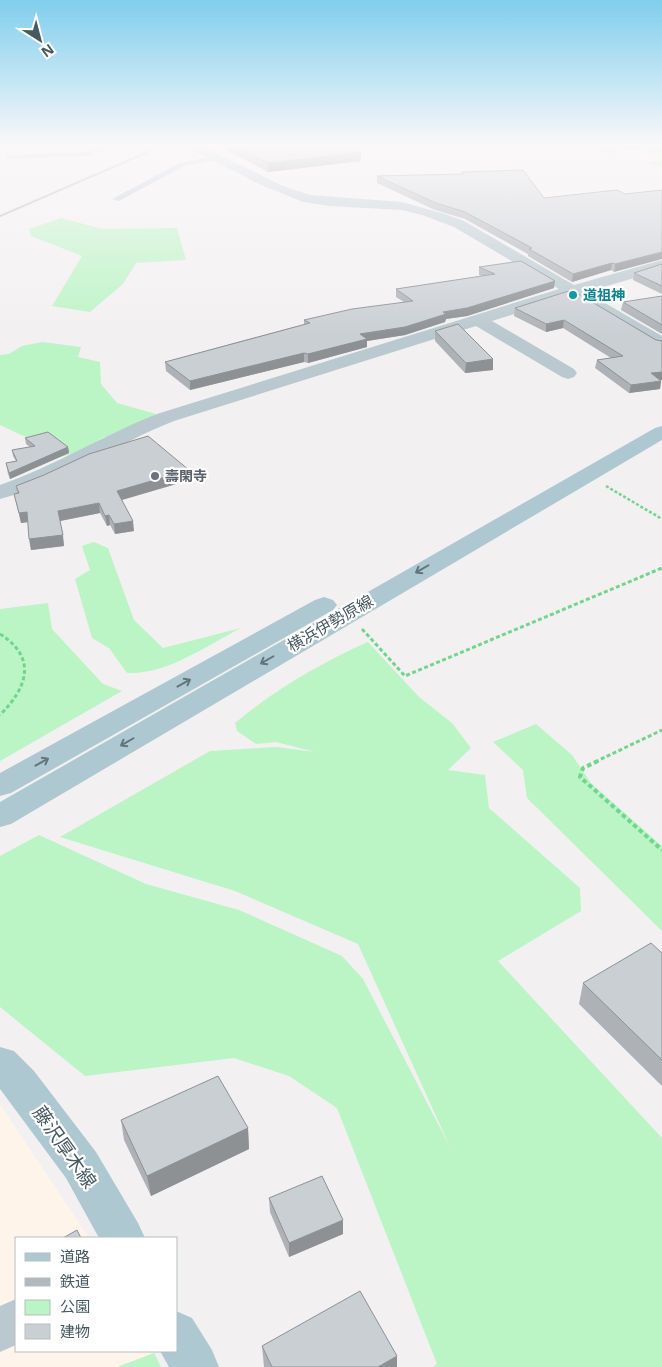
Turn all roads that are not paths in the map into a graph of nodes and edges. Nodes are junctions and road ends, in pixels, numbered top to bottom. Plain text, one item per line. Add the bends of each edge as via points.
1 (410, 209) edge
2 (662, 265) edge
3 (574, 290) junction
4 (477, 320) junction
5 (662, 343) edge
6 (568, 373) dead end
7 (662, 417) edge
8 (662, 432) edge
9 (0, 492) edge
10 (0, 786) edge
11 (0, 816) edge
12 (0, 1062) edge
13 (121, 1237) edge
14 (15, 1322) edge
15 (0, 1329) edge
16 (178, 1337) edge
17 (195, 1367) edge

1 - 3 street via 467,228
2 - 3 street
3 - 4 street
3 - 5 street
4 - 6 street
4 - 9 street via 137,427 50,474
10 -> 7 main road, 横浜伊勢原線
8 -> 11 main road, 横浜伊勢原線
12 - 13 main road, 藤沢厚木線 via 20,1083 81,1165
14 - 15 street
16 - 17 main road

